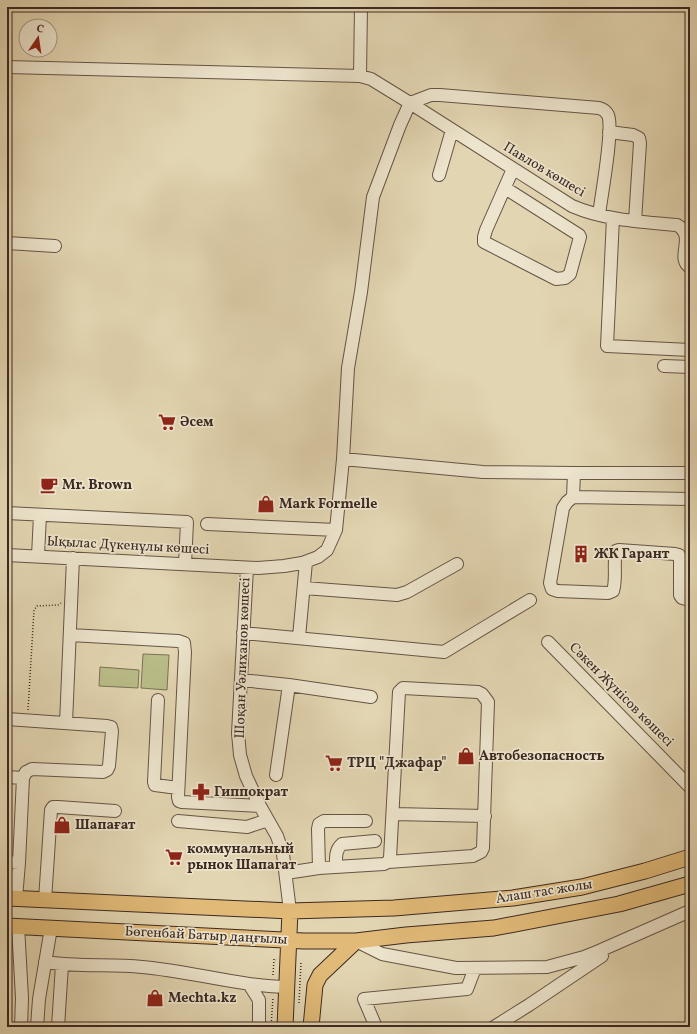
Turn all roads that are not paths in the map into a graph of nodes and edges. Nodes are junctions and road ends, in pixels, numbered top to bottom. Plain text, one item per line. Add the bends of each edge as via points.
1 (361, 7) edge
2 (7, 67) edge
3 (360, 76) junction
4 (410, 103) junction
5 (452, 130) junction
6 (609, 132) junction
7 (513, 169) junction
8 (439, 175) dead end
9 (505, 188) junction
10 (599, 215) junction
11 (613, 218) junction
12 (635, 221) junction
13 (7, 243) edge
14 (55, 246) dead end
15 (690, 267) edge
16 (690, 350) edge
17 (664, 366) dead end
18 (690, 368) edge
19 (343, 459) junction
20 (690, 473) edge
21 (574, 474) junction
22 (573, 497) junction
23 (690, 499) edge
24 (7, 513) edge
25 (40, 515) junction
26 (207, 524) dead end
27 (336, 530) junction
28 (38, 550) junction
29 (7, 555) edge
30 (68, 558) junction
31 (306, 562) junction
32 (185, 564) junction
33 (457, 564) dead end
34 (246, 568) junction
35 (304, 588) junction
36 (530, 600) dead end
37 (690, 600) edge
38 (243, 633) junction
39 (70, 635) junction
40 (299, 637) junction
41 (548, 642) dead end
42 (241, 680) junction
43 (288, 685) junction
44 (371, 697) dead end
45 (158, 700) dead end
46 (7, 719) edge
47 (66, 723) junction
48 (276, 775) dead end
49 (7, 776) edge
50 (23, 778) junction
51 (690, 787) edge
52 (178, 788) junction
53 (260, 806) junction
54 (115, 811) dead end
55 (393, 814) junction
56 (485, 816) junction
57 (268, 820) junction
58 (178, 821) dead end
59 (366, 821) dead end
60 (375, 841) dead end
61 (690, 857) edge
62 (13, 862) edge
63 (388, 862) junction
64 (336, 867) junction
65 (319, 868) junction
66 (286, 873) junction
67 (690, 884) edge
68 (11, 898) edge
69 (46, 900) junction
70 (394, 908) joint
71 (290, 911) junction
72 (690, 911) edge
73 (13, 926) edge
74 (51, 928) junction
75 (406, 934) joint
76 (289, 940) junction
77 (624, 940) junction
78 (356, 941) junction
79 (45, 962) junction
80 (62, 965) junction
81 (475, 968) junction
82 (249, 984) junction
83 (287, 988) junction
84 (22, 998) junction
85 (38, 999) junction
86 (21, 1027) edge
87 (37, 1027) edge
88 (58, 1027) edge
89 (259, 1027) edge
90 (285, 1027) edge
91 (311, 1027) edge
92 (376, 1027) edge
93 (494, 1027) edge

1 - 3 street
2 - 3 street
3 - 4 street, Павлов көшесі via 371,79
4 - 5 street, Павлов көшесі
4 - 6 street via 431,95 440,95 599,108 605,110 609,116
4 - 19 street, Ықылас Дүкенұлы көшесі via 373,197 348,368
5 - 7 street, Павлов көшесі
5 - 8 street
6 - 10 street
6 - 12 street via 639,138
7 - 9 street
7 - 10 street, Павлов көшесі via 572,206
9 - 9 street via 484,242 556,279 565,278 570,274 579,235
10 - 11 street, Павлов көшесі
11 - 12 street, Павлов көшесі
11 - 16 street via 607,346
12 - 15 street, Павлов көшесі via 683,228 686,233 685,260
13 - 14 street
17 - 18 street
19 - 21 street via 483,472
19 - 27 street, Ықылас Дүкенұлы көшесі
20 - 21 street
21 - 22 street
22 - 23 street
22 - 37 street via 563,508 550,583 552,589 608,593 613,591 614,556 619,550 675,554 679,555 680,560 680,595
24 - 25 street
25 - 28 street
25 - 32 street via 187,522
26 - 27 street
27 - 31 street, Ықылас Дүкенұлы көшесі via 327,550
28 - 29 street, Ықылас Дүкенұлы көшесі
28 - 30 street, Ықылас Дүкенұлы көшесі
30 - 32 street, Ықылас Дүкенұлы көшесі
30 - 39 street
31 - 34 street, Ықылас Дүкенұлы көшесі
31 - 35 street
32 - 34 street, Ықылас Дүкенұлы көшесі
33 - 35 street via 407,592 396,594
34 - 38 street, Шоқан Уәлиханов көшесі
35 - 40 street
36 - 40 street via 444,652
38 - 40 street
38 - 42 street, Шоқан Уәлиханов көшесі
39 - 47 street
39 - 52 street via 184,643
41 - 51 street, Сәкен Жүнісов көшесі
42 - 43 street
42 - 53 street, Шоқан Уәлиханов көшесі via 238,733 240,755 246,776
43 - 44 street
43 - 48 street
45 - 52 street via 154,782 159,786
46 - 47 street
47 - 50 street via 111,728 107,770 103,772 32,769 26,772
49 - 50 street
50 - 62 street
52 - 53 street via 179,801 182,802
53 - 57 street, Шоқан Уәлиханов көшесі
54 - 69 street via 52,808
55 - 56 street
55 - 56 street via 399,692 403,688 478,692 486,698 488,702
55 - 63 street
56 - 63 street via 483,848 477,855
57 - 58 street via 247,827
57 - 66 street, Шоқан Уәлиханов көшесі via 277,836
59 - 65 street via 324,821 319,824
60 - 64 street via 342,844 338,847
61 - 70 main road, Алаш тас жолы via 582,887 514,898
62 - 68 street
63 - 64 street
64 - 65 street
65 - 66 street
66 - 71 street, Шоқан Уәлиханов көшесі
67 - 75 main road, Алаш тас жолы via 619,904 494,928
68 - 69 main road, Бөгенбай Батыр даңғылы
69 - 71 main road, Бөгенбай Батыр даңғылы
70 - 71 main road, Бөгенбай Батыр даңғылы
71 - 76 main road, Шоқан Уәлиханов көшесі
72 - 77 street
73 - 74 main road, Бөгенбай Батыр даңғылы
73 - 84 street
74 - 76 main road, Бөгенбай Батыр даңғылы
74 - 79 street
75 - 78 main road, Бөгенбай Батыр даңғылы
76 - 78 main road, Бөгенбай Батыр даңғылы
76 - 83 main road, Шоқан Уәлиханов көшесі
77 - 81 street via 584,957 547,967
77 - 93 street
78 - 81 street via 382,954 456,968
78 - 91 main road via 320,975 315,985
79 - 80 street
79 - 85 street
80 - 82 street via 142,966
80 - 88 street
81 - 92 street via 467,989 364,999
82 - 83 street
82 - 89 street via 260,1000
83 - 90 main road, Шоқан Уәлиханов көшесі
84 - 85 street
84 - 86 street
85 - 87 street

